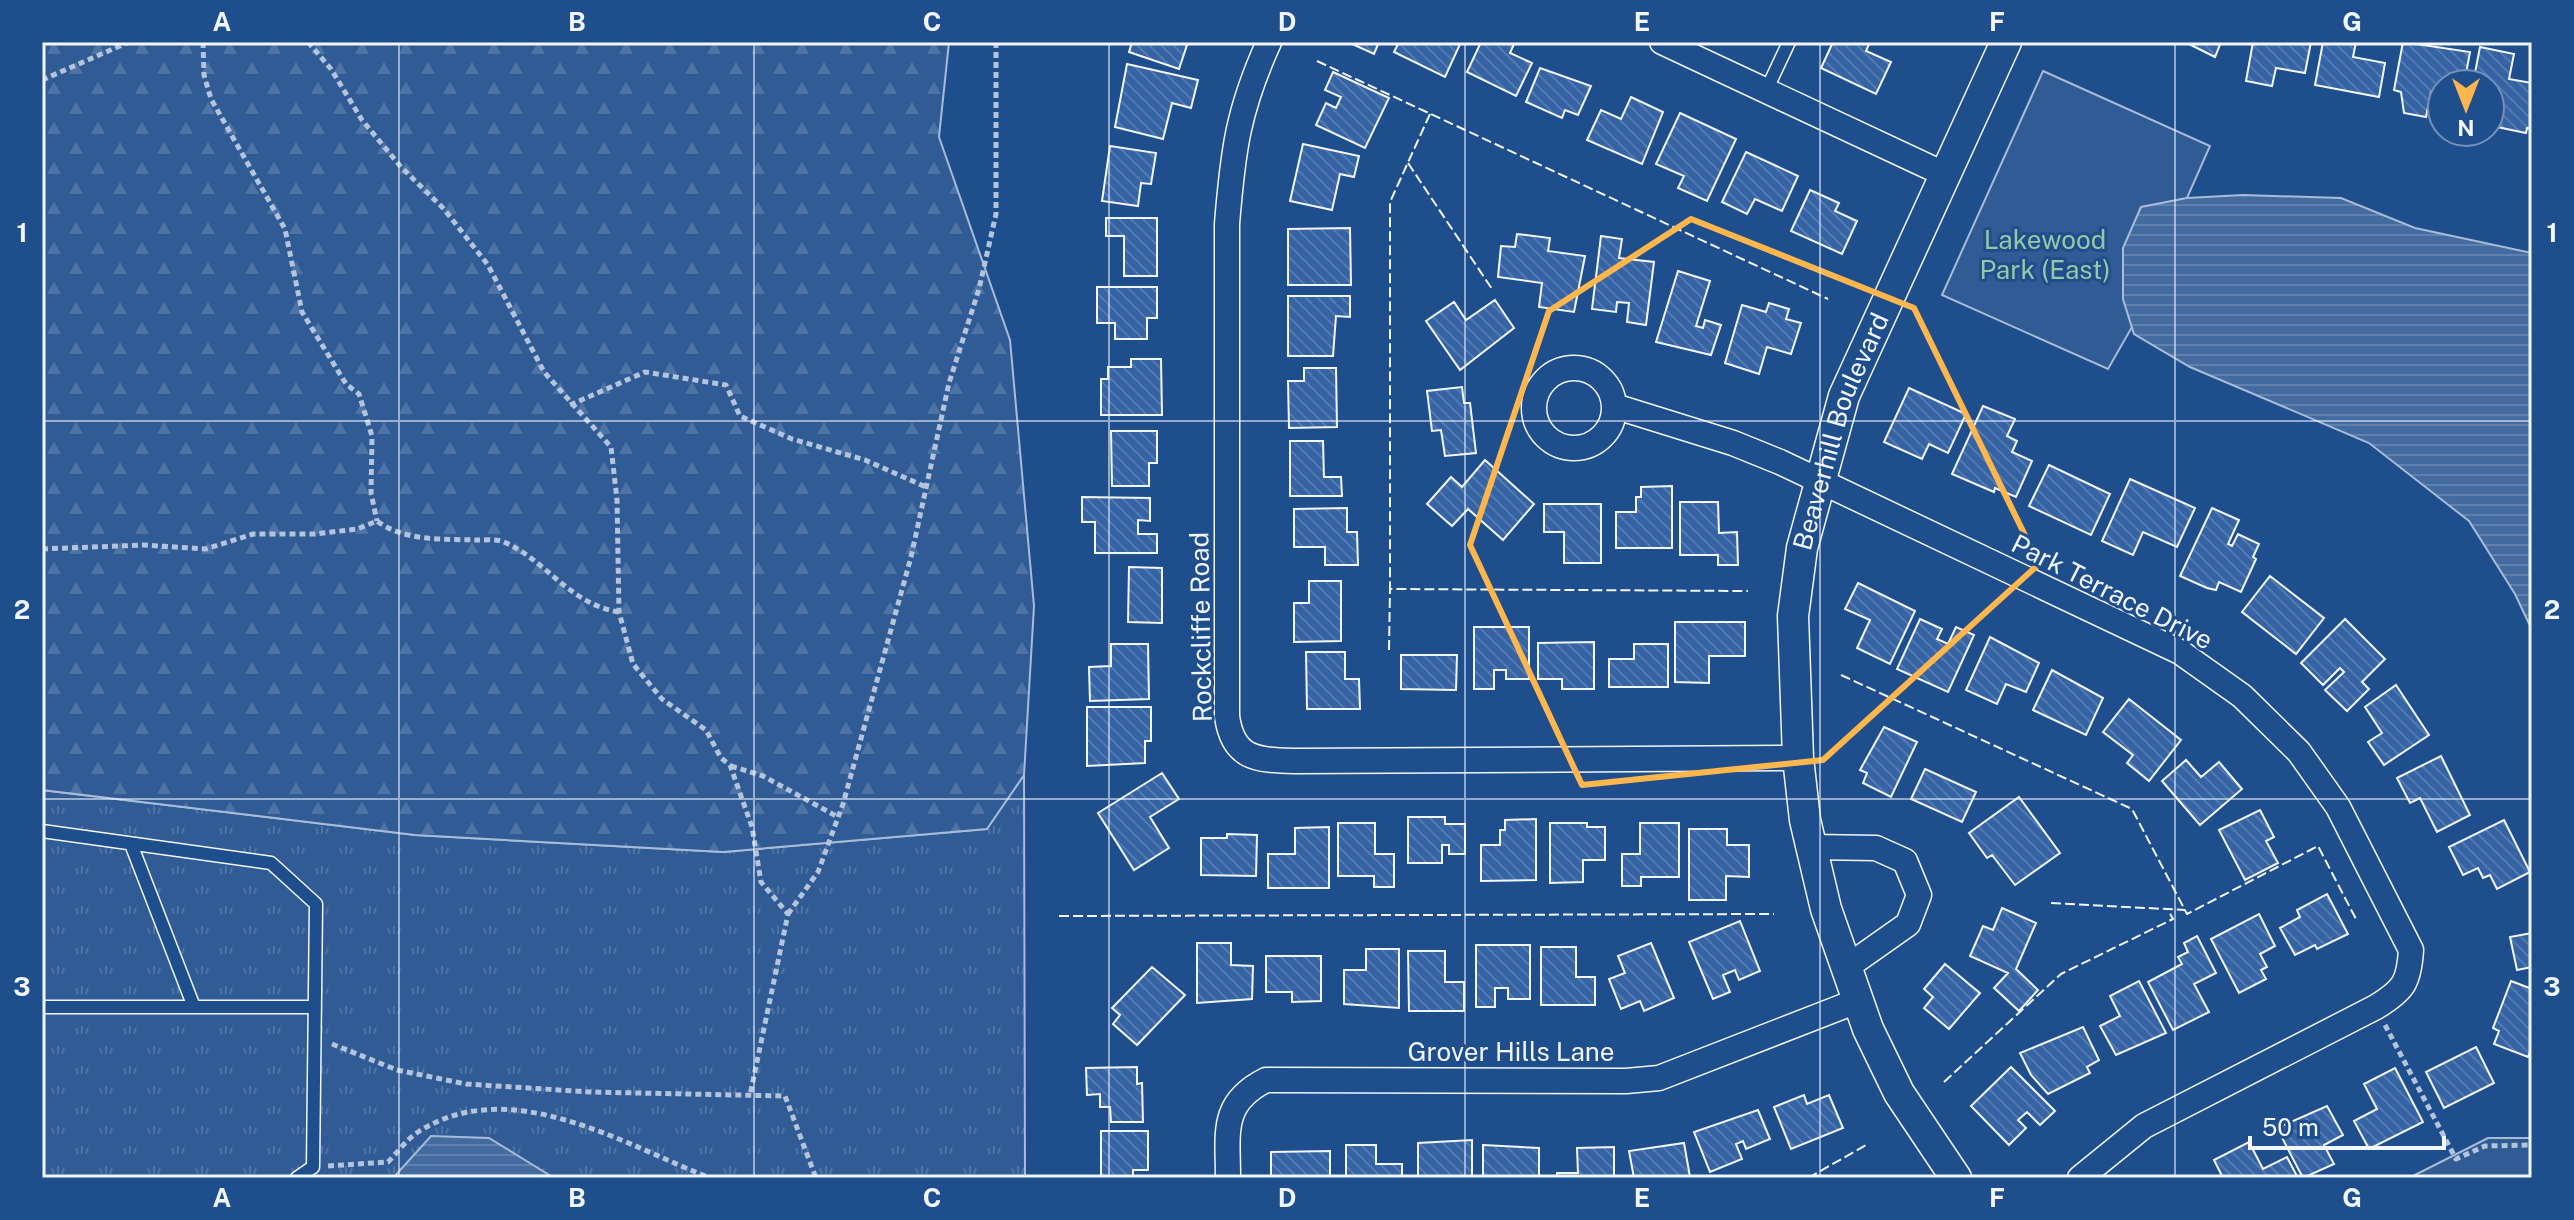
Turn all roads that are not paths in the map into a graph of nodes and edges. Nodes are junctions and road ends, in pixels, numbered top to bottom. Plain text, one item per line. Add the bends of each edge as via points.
1 (1269, 42) edge
2 (1662, 42) edge
3 (1789, 42) edge
4 (2006, 42) edge
5 (1766, 91) junction
6 (1944, 174) junction
7 (1614, 406) dead end
8 (1820, 479) junction
9 (1798, 758) junction
10 (42, 831) edge
11 (131, 844) junction
12 (1811, 847) junction
13 (1847, 967) junction
14 (1857, 1001) junction
15 (42, 1007) edge
16 (194, 1007) junction
17 (315, 1007) junction
18 (297, 1178) edge
19 (1228, 1178) edge
20 (1956, 1178) edge
21 (2080, 1178) edge

1 - 9 street, Rockcliffe Road via 1247,90 1234,143 1227,224 1227,716 1238,749 1263,760 1298,761
2 - 5 street
3 - 5 lane
4 - 6 street, Beaverhill Boulevard
5 - 6 street
6 - 8 street, Beaverhill Boulevard via 1844,396
7 - 8 street, Park Terrace Drive via 1733,443
8 - 9 street, Beaverhill Boulevard via 1802,548 1793,616
8 - 21 street, Park Terrace Drive via 2180,652 2242,696 2299,752 2338,807 2411,950 2409,976 2396,995 2144,1126
9 - 12 street, Beaverhill Boulevard
10 - 11 lane
11 - 16 lane
11 - 17 lane via 271,863 316,904
12 - 13 street, Beaverhill Boulevard
12 - 13 street via 1876,848 1905,861 1919,895 1908,924
13 - 14 street, Beaverhill Boulevard
14 - 19 street, Grover Hills Lane via 1659,1078 1266,1080 1247,1089 1234,1104 1228,1124
14 - 20 street, Beaverhill Boulevard via 1899,1093
15 - 16 lane
16 - 17 lane
17 - 18 lane via 313,1167

